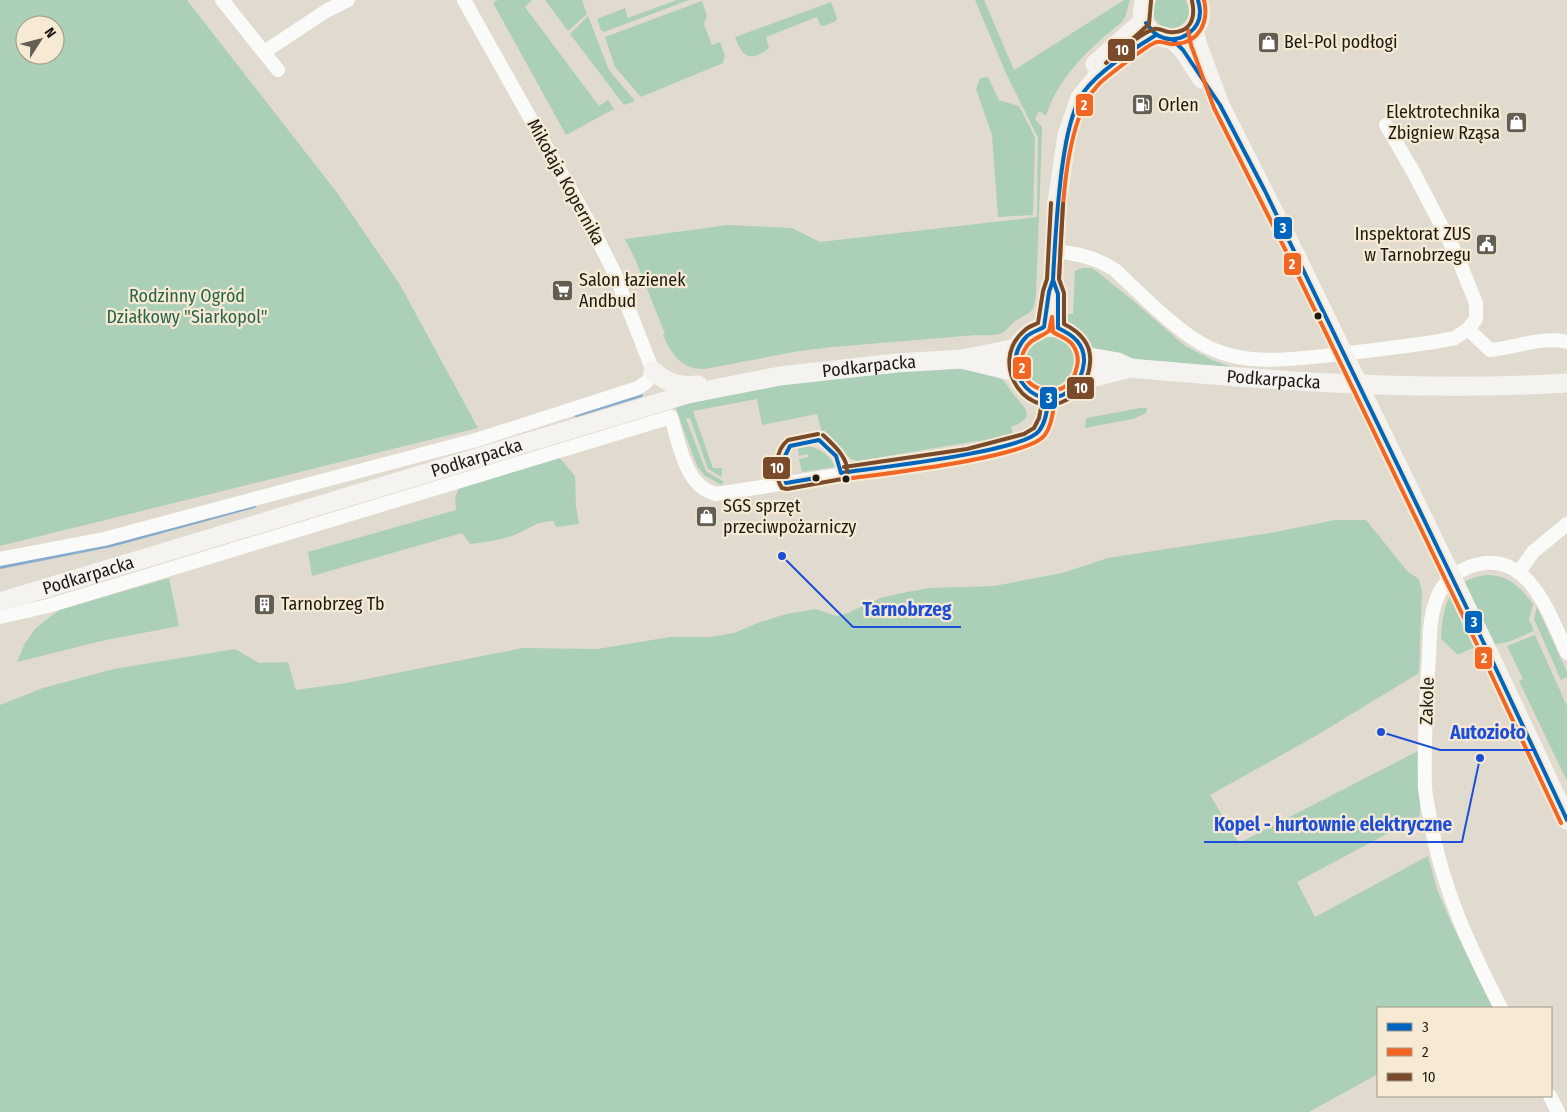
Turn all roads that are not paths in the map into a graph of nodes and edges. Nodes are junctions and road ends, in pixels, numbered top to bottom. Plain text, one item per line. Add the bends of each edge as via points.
1 (222, 0) edge
2 (348, 0) edge
3 (464, 0) edge
4 (1145, 0) edge
5 (1198, 0) edge
6 (1144, 20) junction
7 (1194, 29) junction
8 (1165, 38) junction
9 (264, 52) junction
10 (278, 70) dead end
11 (1220, 105) junction
12 (1386, 125) dead end
13 (1057, 203) junction
14 (1055, 251) junction
15 (1051, 328) junction
16 (1468, 329) junction
17 (1567, 342) edge
18 (1018, 348) junction
19 (1084, 356) junction
20 (962, 359) junction
21 (1130, 368) junction
22 (653, 371) junction
23 (1016, 372) junction
24 (1079, 381) junction
25 (1567, 383) edge
26 (719, 387) junction
27 (1049, 398) junction
28 (1567, 524) edge
29 (0, 560) edge
30 (1519, 572) junction
31 (0, 602) edge
32 (0, 618) edge
33 (1567, 653) edge
34 (1567, 820) edge
35 (1500, 1007) edge
36 (1550, 1097) edge
37 (1558, 1112) edge

1 - 9 street
2 - 9 street
3 - 22 street, Mikołaja Kopernika via 593,230 614,272
4 - 6 main road
5 - 7 main road via 1199,21
6 - 8 main road via 1149,29
6 - 13 main road via 1086,72 1069,96 1058,124 1054,171
7 - 8 main road via 1188,35
7 - 11 main road
8 - 11 main road via 1183,50
8 - 13 main road via 1121,58 1096,78 1080,98 1067,135
9 - 10 street
11 - 34 main road
12 - 16 street via 1457,256 1476,303 1476,319
13 - 14 main road
14 - 15 main road via 1053,280 1058,294
14 - 16 street via 1101,261 1192,338 1232,356 1280,361 1303,359 1434,342 1455,338
15 - 18 main road via 1030,334
15 - 19 main road via 1067,332 1080,344
16 - 17 street via 1490,350 1553,339
18 - 20 main road, Podkarpacka
18 - 23 main road
19 - 21 main road, Podkarpacka via 1118,362
19 - 24 main road
20 - 23 main road, Podkarpacka
20 - 26 main road, Podkarpacka via 830,369
21 - 24 main road, Podkarpacka
21 - 25 main road, Podkarpacka via 1240,378 1407,386
22 - 26 main road via 667,382 678,385
22 - 29 street via 645,384 638,388 476,440 104,539
23 - 27 main road via 1030,392
24 - 27 main road via 1066,394
26 - 31 main road, Podkarpacka via 646,406
27 - 32 street via 1039,432 1017,444 968,455 716,494 707,492 693,479 671,417
28 - 30 street via 1533,552
30 - 33 street via 1542,598
30 - 35 street, Zakole via 1490,562 1458,571 1446,581 1432,618 1427,692 1425,790 1437,855 1462,927
36 - 37 street

